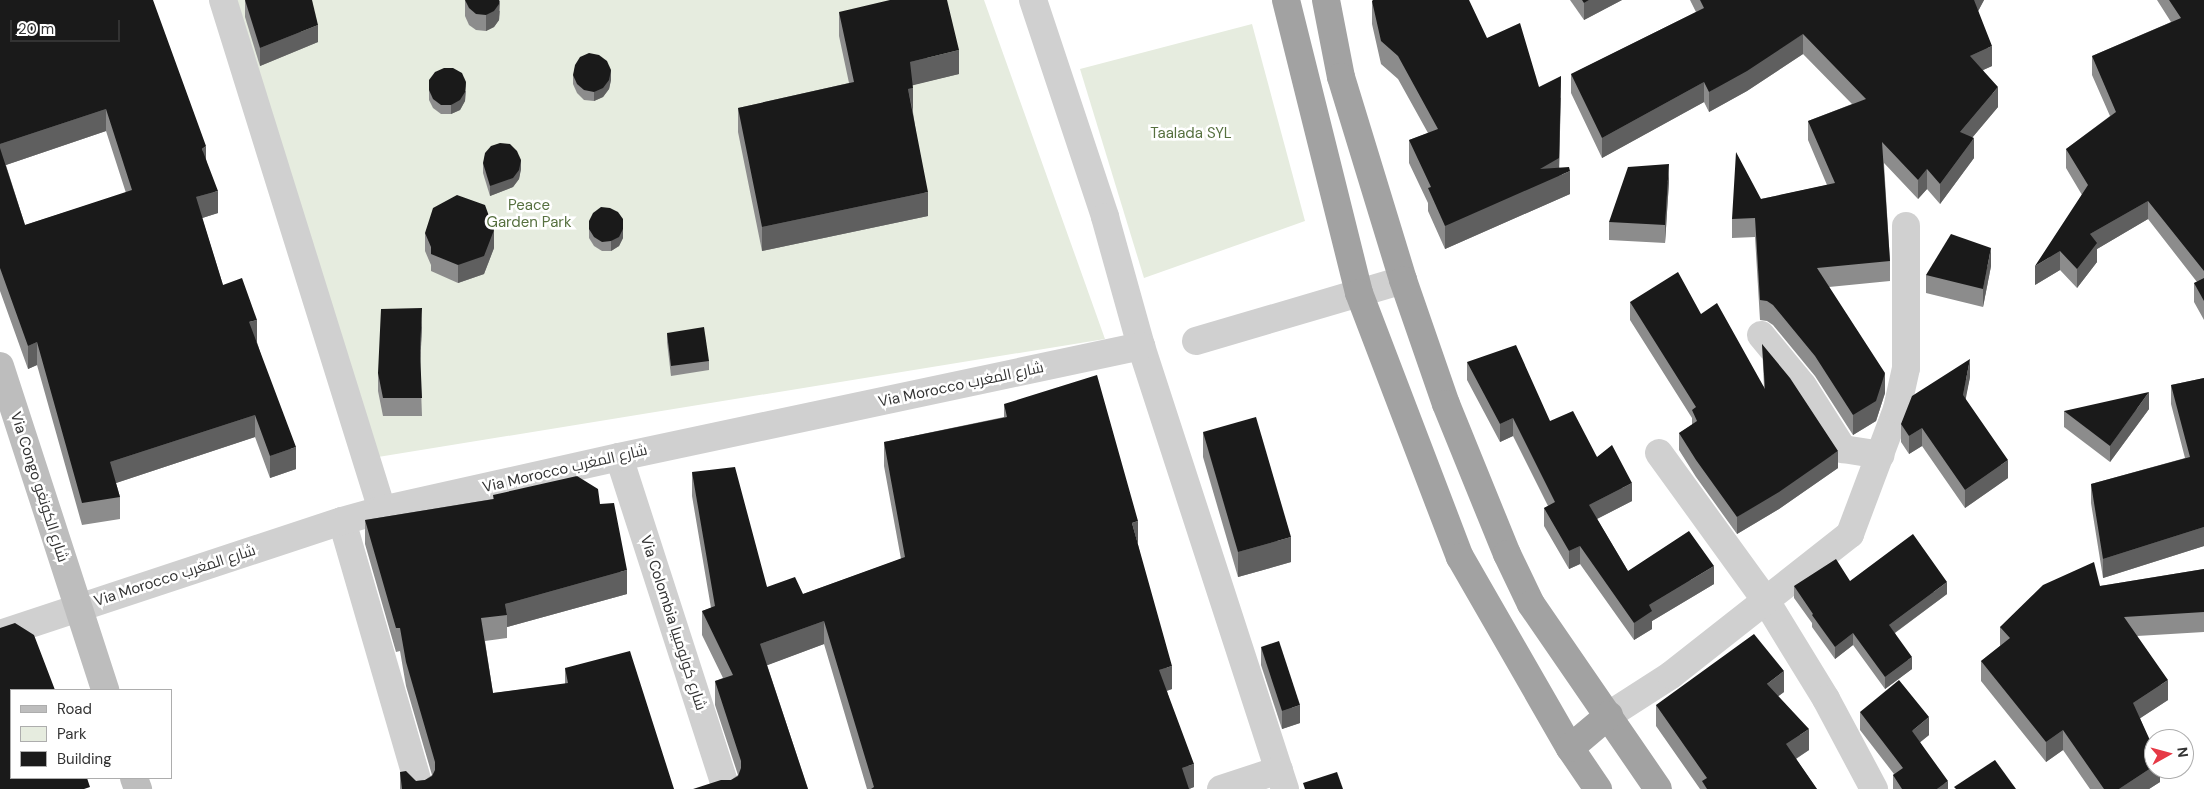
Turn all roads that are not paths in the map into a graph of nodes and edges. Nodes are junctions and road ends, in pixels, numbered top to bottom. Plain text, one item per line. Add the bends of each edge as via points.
1 (223, 0) edge
2 (1033, 0) edge
3 (1286, 0) edge
4 (1326, 0) edge
5 (1906, 226) dead end
6 (1403, 280) junction
7 (1359, 293) junction
8 (1761, 336) dead end
9 (1196, 341) dead end
10 (1141, 346) junction
11 (0, 366) edge
12 (1659, 452) dead end
13 (1881, 455) junction
14 (619, 457) junction
15 (382, 510) junction
16 (342, 521) junction
17 (1766, 601) junction
18 (78, 608) junction
19 (0, 634) edge
20 (105, 689) edge
21 (1609, 715) junction
22 (1570, 748) junction
23 (1282, 780) edge
24 (420, 789) edge
25 (726, 789) edge
26 (1221, 789) edge
27 (1598, 789) edge
28 (1658, 789) edge
29 (1874, 789) edge

1 - 15 street
2 - 10 street via 1104,217
3 - 7 highway
4 - 6 highway via 1341,77
5 - 13 street via 1906,368 1897,409
6 - 7 street
6 - 21 highway via 1446,404 1531,604
7 - 9 street
7 - 22 highway via 1460,557
8 - 13 street via 1803,386 1843,449
10 - 14 street, Via Morocco شارع المغرب
10 - 23 street
11 - 18 main road, Via Congo شارع الكونغو
12 - 17 street
13 - 17 street via 1850,534
14 - 15 street, Via Morocco شارع المغرب
14 - 25 street, Via Colombia شارع كولومبيا
15 - 16 street, Via Morocco شارع المغرب
16 - 18 street, Via Morocco شارع المغرب
16 - 24 street
17 - 21 street via 1671,675
17 - 29 street via 1826,699
18 - 19 street, Via Morocco شارع المغرب
18 - 20 main road, Via Congo شارع الكونغو
21 - 22 highway
21 - 28 highway
22 - 27 highway
23 - 26 street

